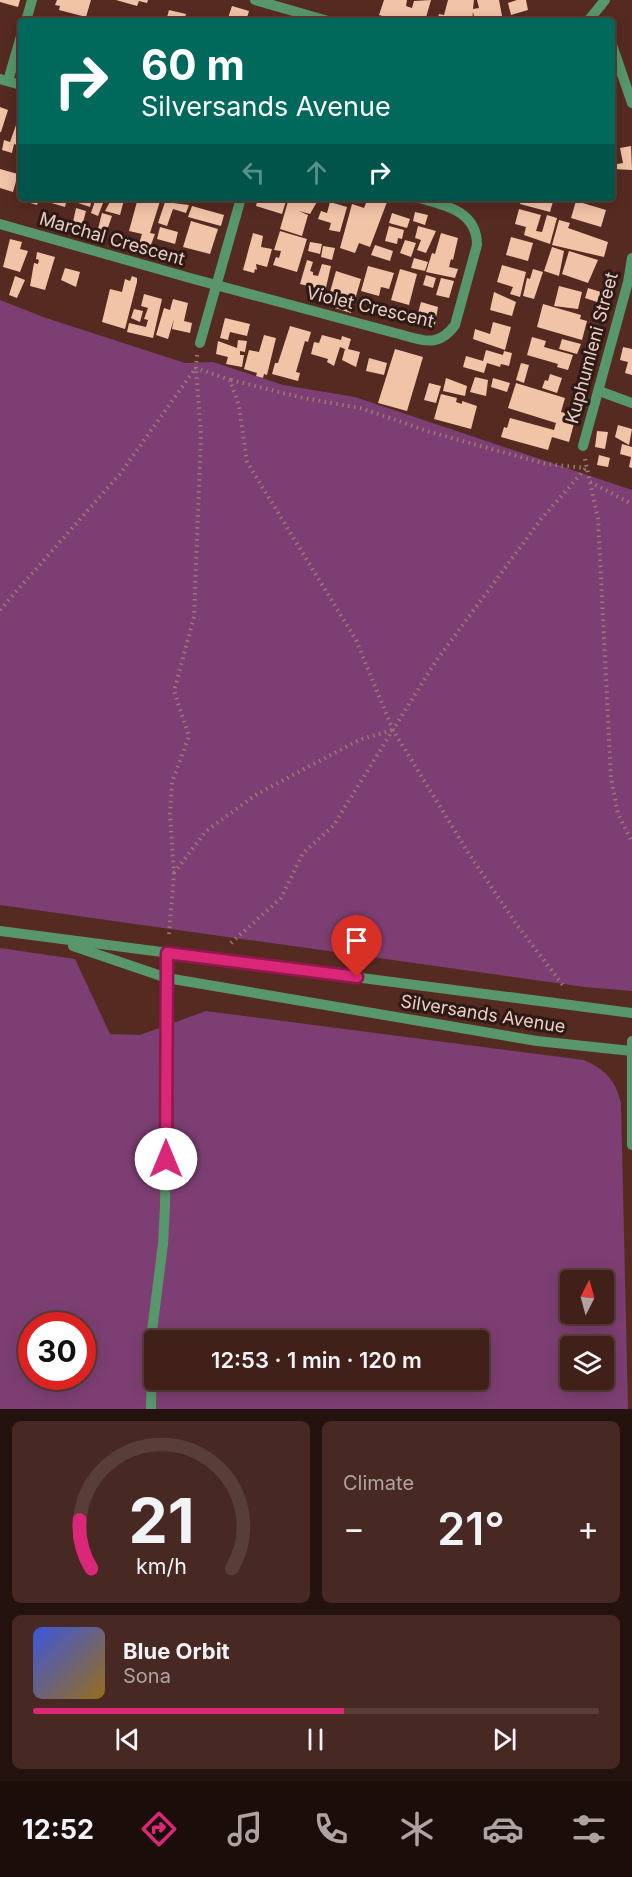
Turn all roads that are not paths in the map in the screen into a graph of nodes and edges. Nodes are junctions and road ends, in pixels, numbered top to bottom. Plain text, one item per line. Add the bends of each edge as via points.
1 (32, 0) edge
2 (255, 0) edge
3 (604, 0) edge
4 (292, 16) edge
5 (600, 16) edge
6 (27, 18) edge
7 (18, 44) edge
8 (615, 54) edge
9 (4, 80) edge
10 (632, 103) edge
11 (240, 201) edge
12 (430, 201) edge
13 (0, 224) edge
14 (632, 258) edge
15 (216, 285) junction
16 (200, 343) road end
17 (599, 391) junction
18 (632, 403) edge
19 (583, 446) road end
20 (0, 930) edge
21 (50, 938) junction
22 (167, 953) junction
23 (167, 978) junction
24 (632, 1013) edge
25 (632, 1048) edge
26 (632, 1145) edge
27 (152, 1409) edge

1 - 6 street
2 - 4 street
3 - 5 street
7 - 9 street
8 - 10 street
11 - 15 street
12 - 15 street, Violet Crescent via 465,215 477,235 455,325 438,340 428,341
13 - 15 street, Marchal Crescent
14 - 17 street, Kuphumleni Street
15 - 16 street
17 - 18 street
17 - 19 street, Kuphumleni Street
20 - 21 street, Silversands Avenue
21 - 22 street, Silversands Avenue
21 - 23 street, Silversands Avenue
22 - 23 street
22 - 24 street, Silversands Avenue
23 - 25 street, Silversands Avenue via 537,1041
23 - 27 street via 164,1244 152,1331
25 - 26 street

